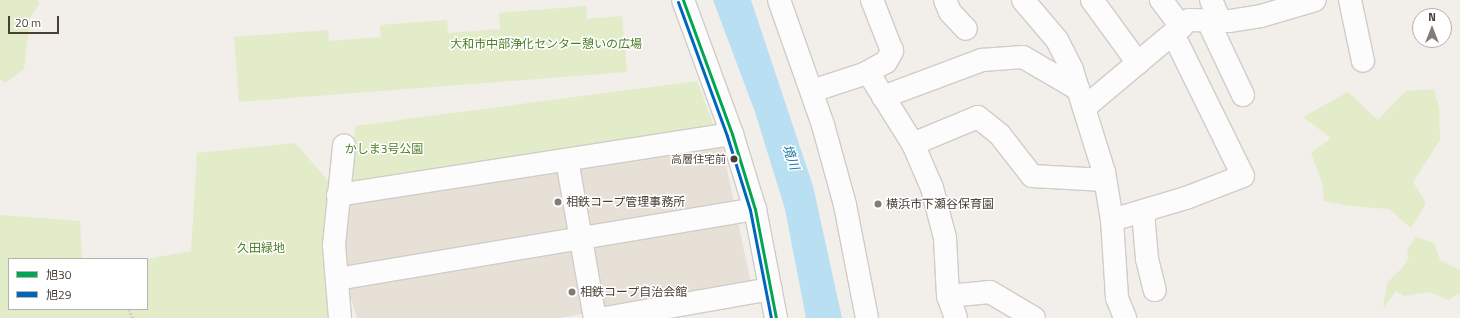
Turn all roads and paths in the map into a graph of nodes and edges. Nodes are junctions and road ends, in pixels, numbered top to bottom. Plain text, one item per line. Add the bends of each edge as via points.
1 (683, 0) edge
2 (779, 0) edge
3 (872, 0) edge
4 (945, 0) edge
5 (1023, 0) edge
6 (1092, 0) edge
7 (1161, 0) edge
8 (1315, 0) edge
9 (1350, 0) edge
10 (1213, 14) edge
11 (966, 29) dead end
12 (1177, 31) junction
13 (1363, 61) dead end
14 (1138, 63) junction
15 (864, 74) junction
16 (812, 90) junction
17 (1243, 95) dead end
18 (884, 97) junction
19 (1081, 99) junction
20 (732, 134) junction
21 (914, 144) junction
22 (344, 146) dead end
23 (567, 160) junction
24 (1105, 180) junction
25 (338, 195) junction
26 (756, 209) junction
27 (1142, 212) junction
28 (1112, 220) junction
29 (581, 238) junction
30 (337, 279) junction
31 (770, 289) junction
32 (1156, 290) dead end
33 (948, 296) junction
34 (340, 318) edge
35 (595, 318) edge
36 (606, 318) edge
37 (776, 318) edge
38 (867, 318) edge
39 (956, 318) edge
40 (1034, 318) edge
41 (1125, 318) edge

1 - 20 street
2 - 16 street
3 - 15 street via 892,51 886,62
4 - 11 street via 950,12
5 - 19 street via 1057,40 1072,70
6 - 14 street
7 - 12 street
8 - 10 street via 1261,16
9 - 13 street
10 - 12 street via 1189,20
10 - 17 street
12 - 14 street
12 - 27 street via 1243,176
14 - 19 street
15 - 16 street
15 - 18 street via 871,77
16 - 38 street via 844,205
18 - 19 street via 982,60 1023,57
18 - 21 street
19 - 24 street
20 - 23 street
20 - 26 street
21 - 24 street via 978,117 1000,135 1032,176
21 - 33 street via 932,188 945,238
22 - 25 street
23 - 25 street
23 - 29 street
24 - 28 street
25 - 30 street via 334,245
26 - 29 street
26 - 31 street
27 - 28 street
27 - 32 street via 1147,259
28 - 41 street via 1117,298
29 - 30 street
29 - 35 street
30 - 34 street
31 - 36 street
31 - 37 street
33 - 39 street
33 - 40 street via 990,292

